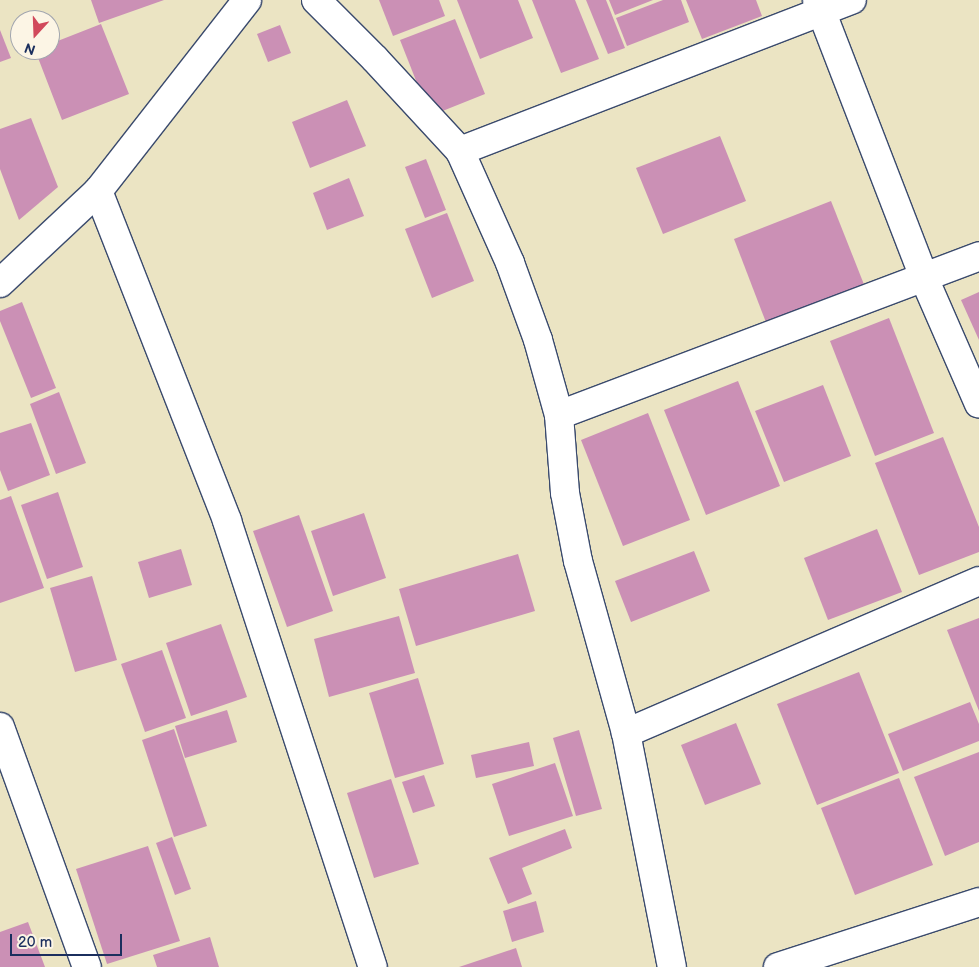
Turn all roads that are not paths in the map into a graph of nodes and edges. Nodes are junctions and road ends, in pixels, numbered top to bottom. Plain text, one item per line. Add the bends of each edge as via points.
1 (247, 0) edge
2 (316, 0) edge
3 (852, 0) edge
4 (819, 6) edge
5 (460, 151) junction
6 (98, 191) junction
7 (979, 256) edge
8 (924, 278) junction
9 (0, 283) edge
10 (979, 404) edge
11 (560, 415) junction
12 (979, 581) edge
13 (0, 727) edge
14 (626, 733) junction
15 (979, 902) edge
16 (87, 967) edge
17 (373, 967) edge
18 (672, 967) edge
19 (778, 967) edge

1 - 6 street
2 - 5 street
3 - 4 street
4 - 5 street
4 - 8 street
5 - 11 street via 510,263 538,340
6 - 9 street
6 - 17 street via 227,521
7 - 8 street
8 - 10 street
8 - 11 street
11 - 14 street via 565,493 578,561
12 - 14 street
13 - 16 street
14 - 18 street
15 - 19 street

